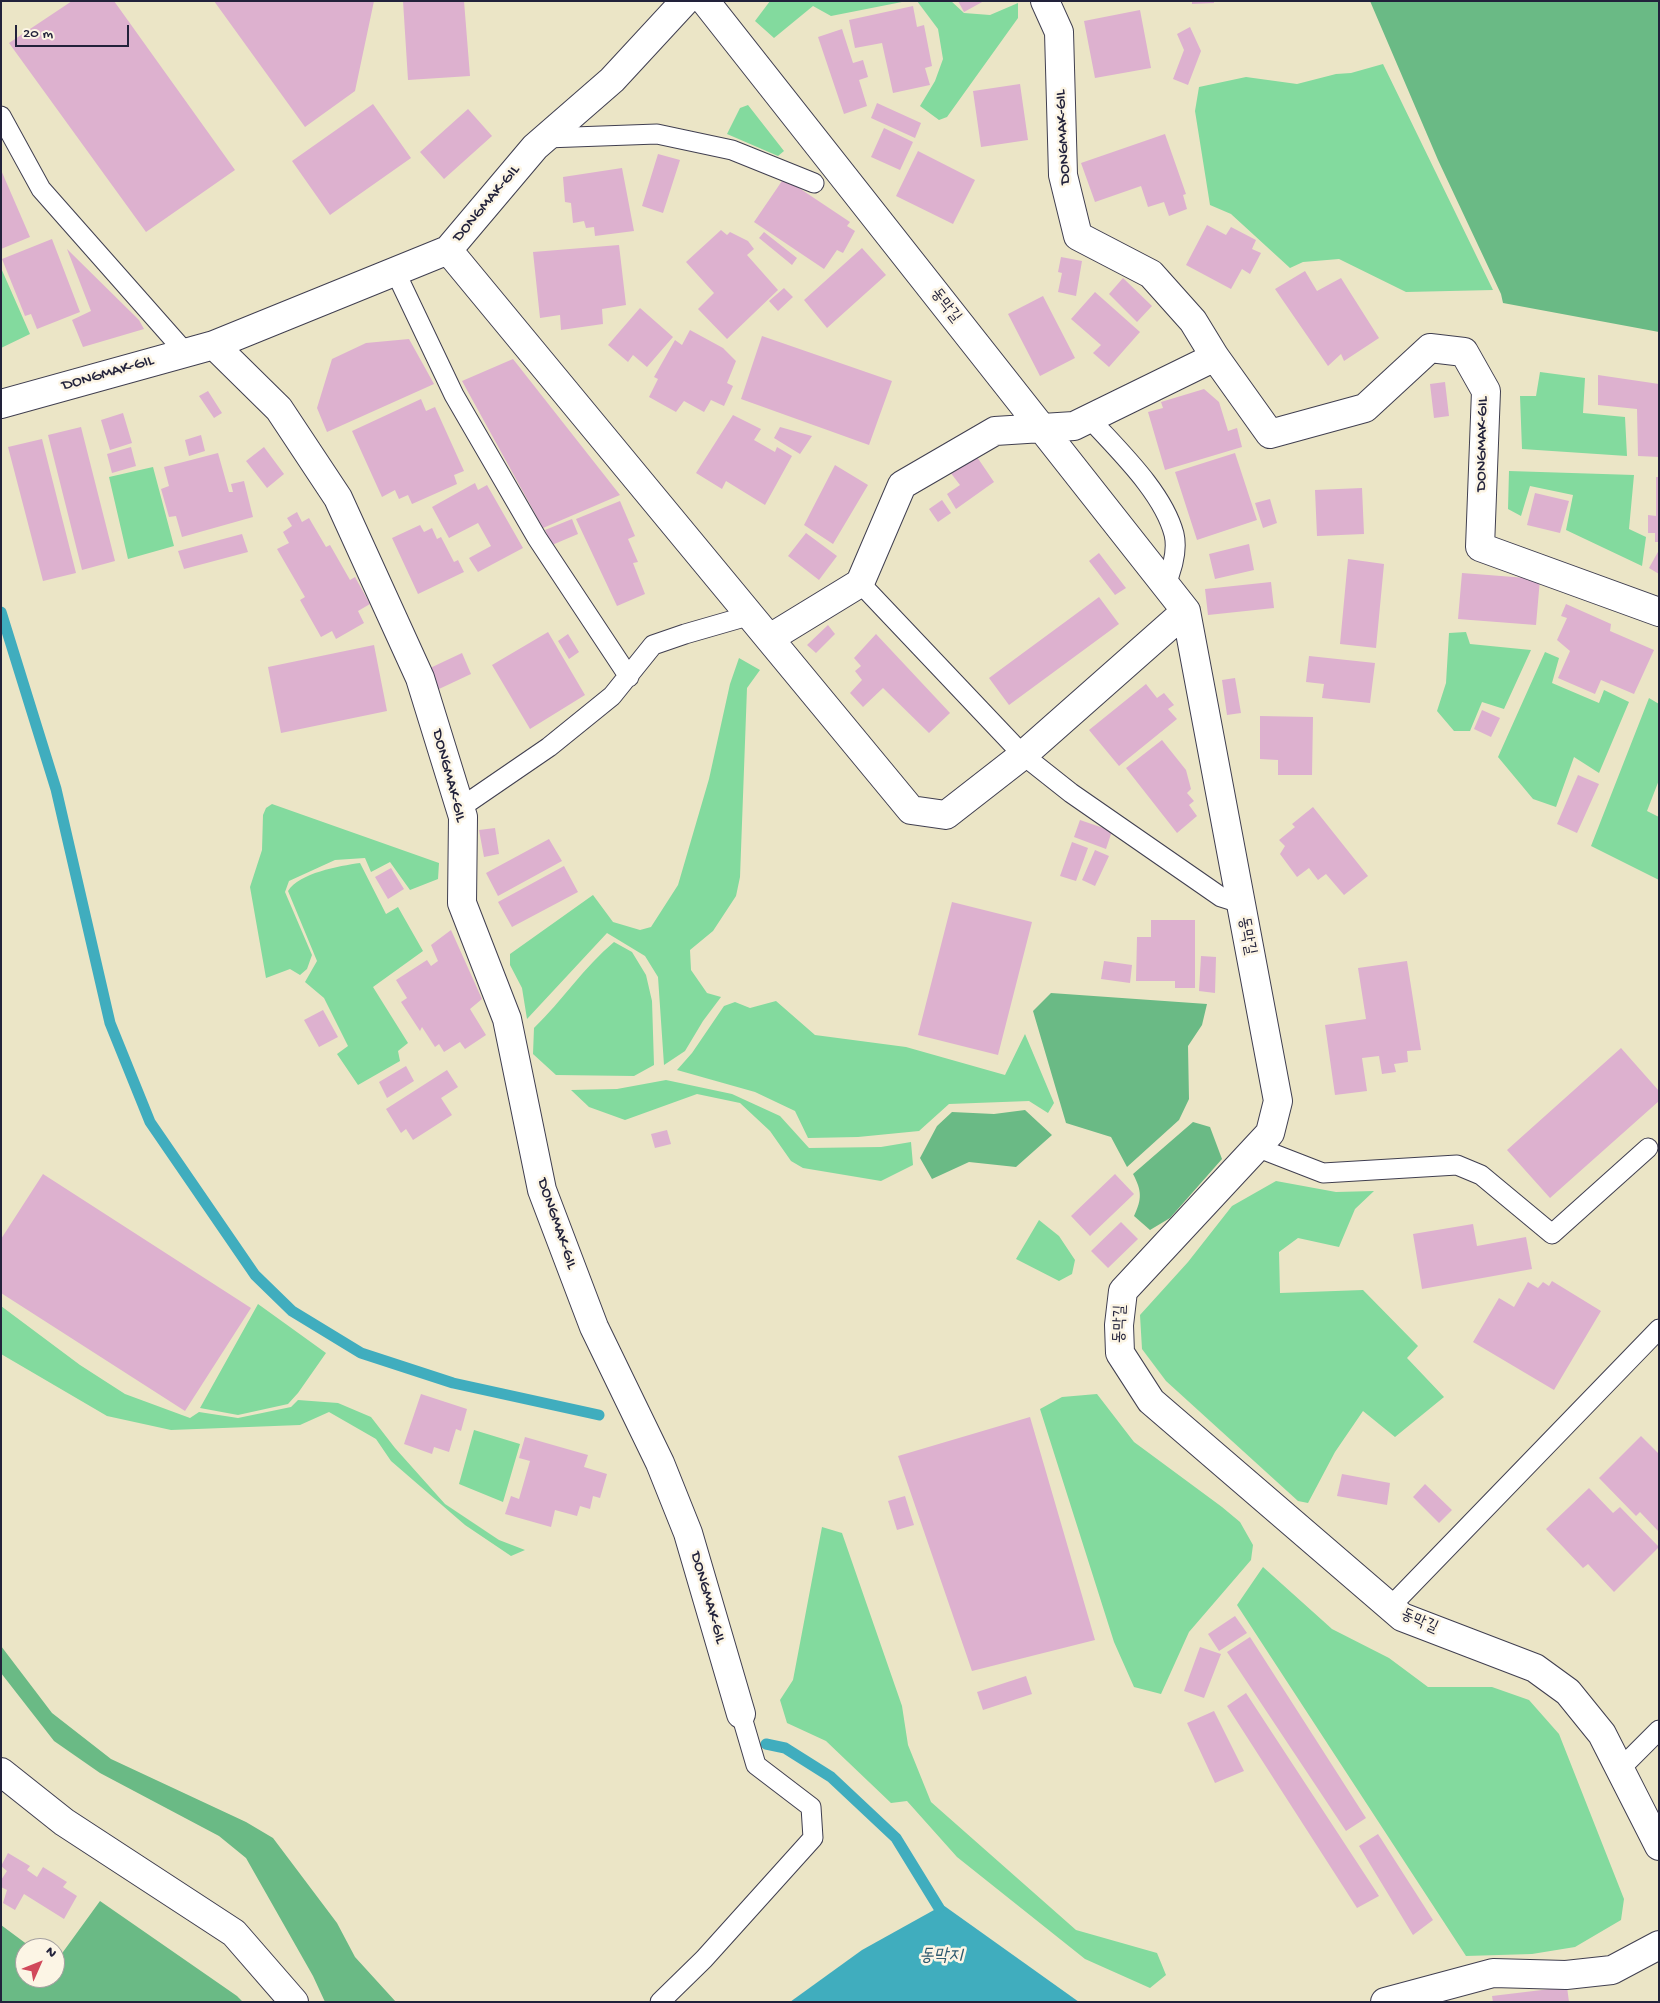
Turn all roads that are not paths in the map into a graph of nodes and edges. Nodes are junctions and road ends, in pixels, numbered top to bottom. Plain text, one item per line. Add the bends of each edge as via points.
1 (685, 1) edge
2 (704, 1) edge
3 (1045, 1) edge
4 (1, 116) edge
5 (546, 138) junction
6 (814, 183) dead end
7 (448, 250) junction
8 (395, 271) junction
9 (214, 345) junction
10 (185, 352) junction
11 (1215, 357) junction
12 (1, 404) edge
13 (1082, 423) junction
14 (1041, 428) junction
15 (860, 584) junction
16 (1165, 586) junction
17 (1186, 611) junction
18 (1659, 612) edge
19 (751, 615) junction
20 (770, 638) junction
21 (628, 677) junction
22 (1023, 755) junction
23 (460, 808) junction
24 (1240, 903) junction
25 (1256, 1148) junction
26 (1648, 1148) dead end
27 (1659, 1329) edge
28 (1390, 1607) junction
29 (741, 1714) joint
30 (1659, 1730) edge
31 (1620, 1769) junction
32 (1, 1772) edge
33 (1659, 1846) edge
34 (1659, 1944) edge
35 (294, 2002) edge
36 (660, 2002) edge
37 (1385, 2002) edge

1 - 5 street, DONGMAK-GIL via 612,80
2 - 14 street, 동막길
3 - 11 street, DONGMAK-GIL via 1059,32 1063,175 1078,236 1151,274 1193,321
4 - 10 lane via 41,189
5 - 6 lane via 657,134 732,150
5 - 7 street, DONGMAK-GIL
7 - 8 street, DONGMAK-GIL
7 - 19 street
8 - 9 street, DONGMAK-GIL
8 - 21 lane via 454,395 536,538
9 - 10 street, DONGMAK-GIL
9 - 23 street, DONGMAK-GIL via 279,409 338,498 420,678
10 - 12 street, DONGMAK-GIL
11 - 13 street
11 - 18 street, DONGMAK-GIL via 1270,434 1365,408 1430,348 1464,352 1486,392 1480,547
13 - 14 street
13 - 16 lane via 1137,470 1164,511 1174,534 1174,566
14 - 15 street via 995,431 902,485
14 - 16 street, 동막길
15 - 20 street
15 - 22 lane
16 - 17 street, 동막길
17 - 22 street
17 - 24 street, 동막길
19 - 20 street
19 - 21 lane via 654,645
20 - 22 street via 911,810 946,815
21 - 23 lane via 612,696 549,747
22 - 24 lane via 1071,793 1213,891
23 - 29 street, DONGMAK-GIL via 463,817 462,903 507,1019 542,1190 594,1327 660,1463 688,1533
24 - 25 street, 동막길 via 1278,1100 1270,1133
25 - 26 lane via 1323,1173 1457,1165 1481,1176 1552,1234
25 - 28 street, 동막길 via 1123,1292 1120,1353 1151,1401
27 - 28 lane
28 - 31 street, 동막길 via 1402,1617 1535,1668 1568,1692 1602,1734
29 - 36 lane, DONGMAK-GIL via 756,1765 811,1807 813,1838 704,1959
30 - 31 lane
31 - 33 street, 동막길
32 - 35 street via 64,1822 234,1933
34 - 37 street via 1612,1970 1566,1975 1493,1973

